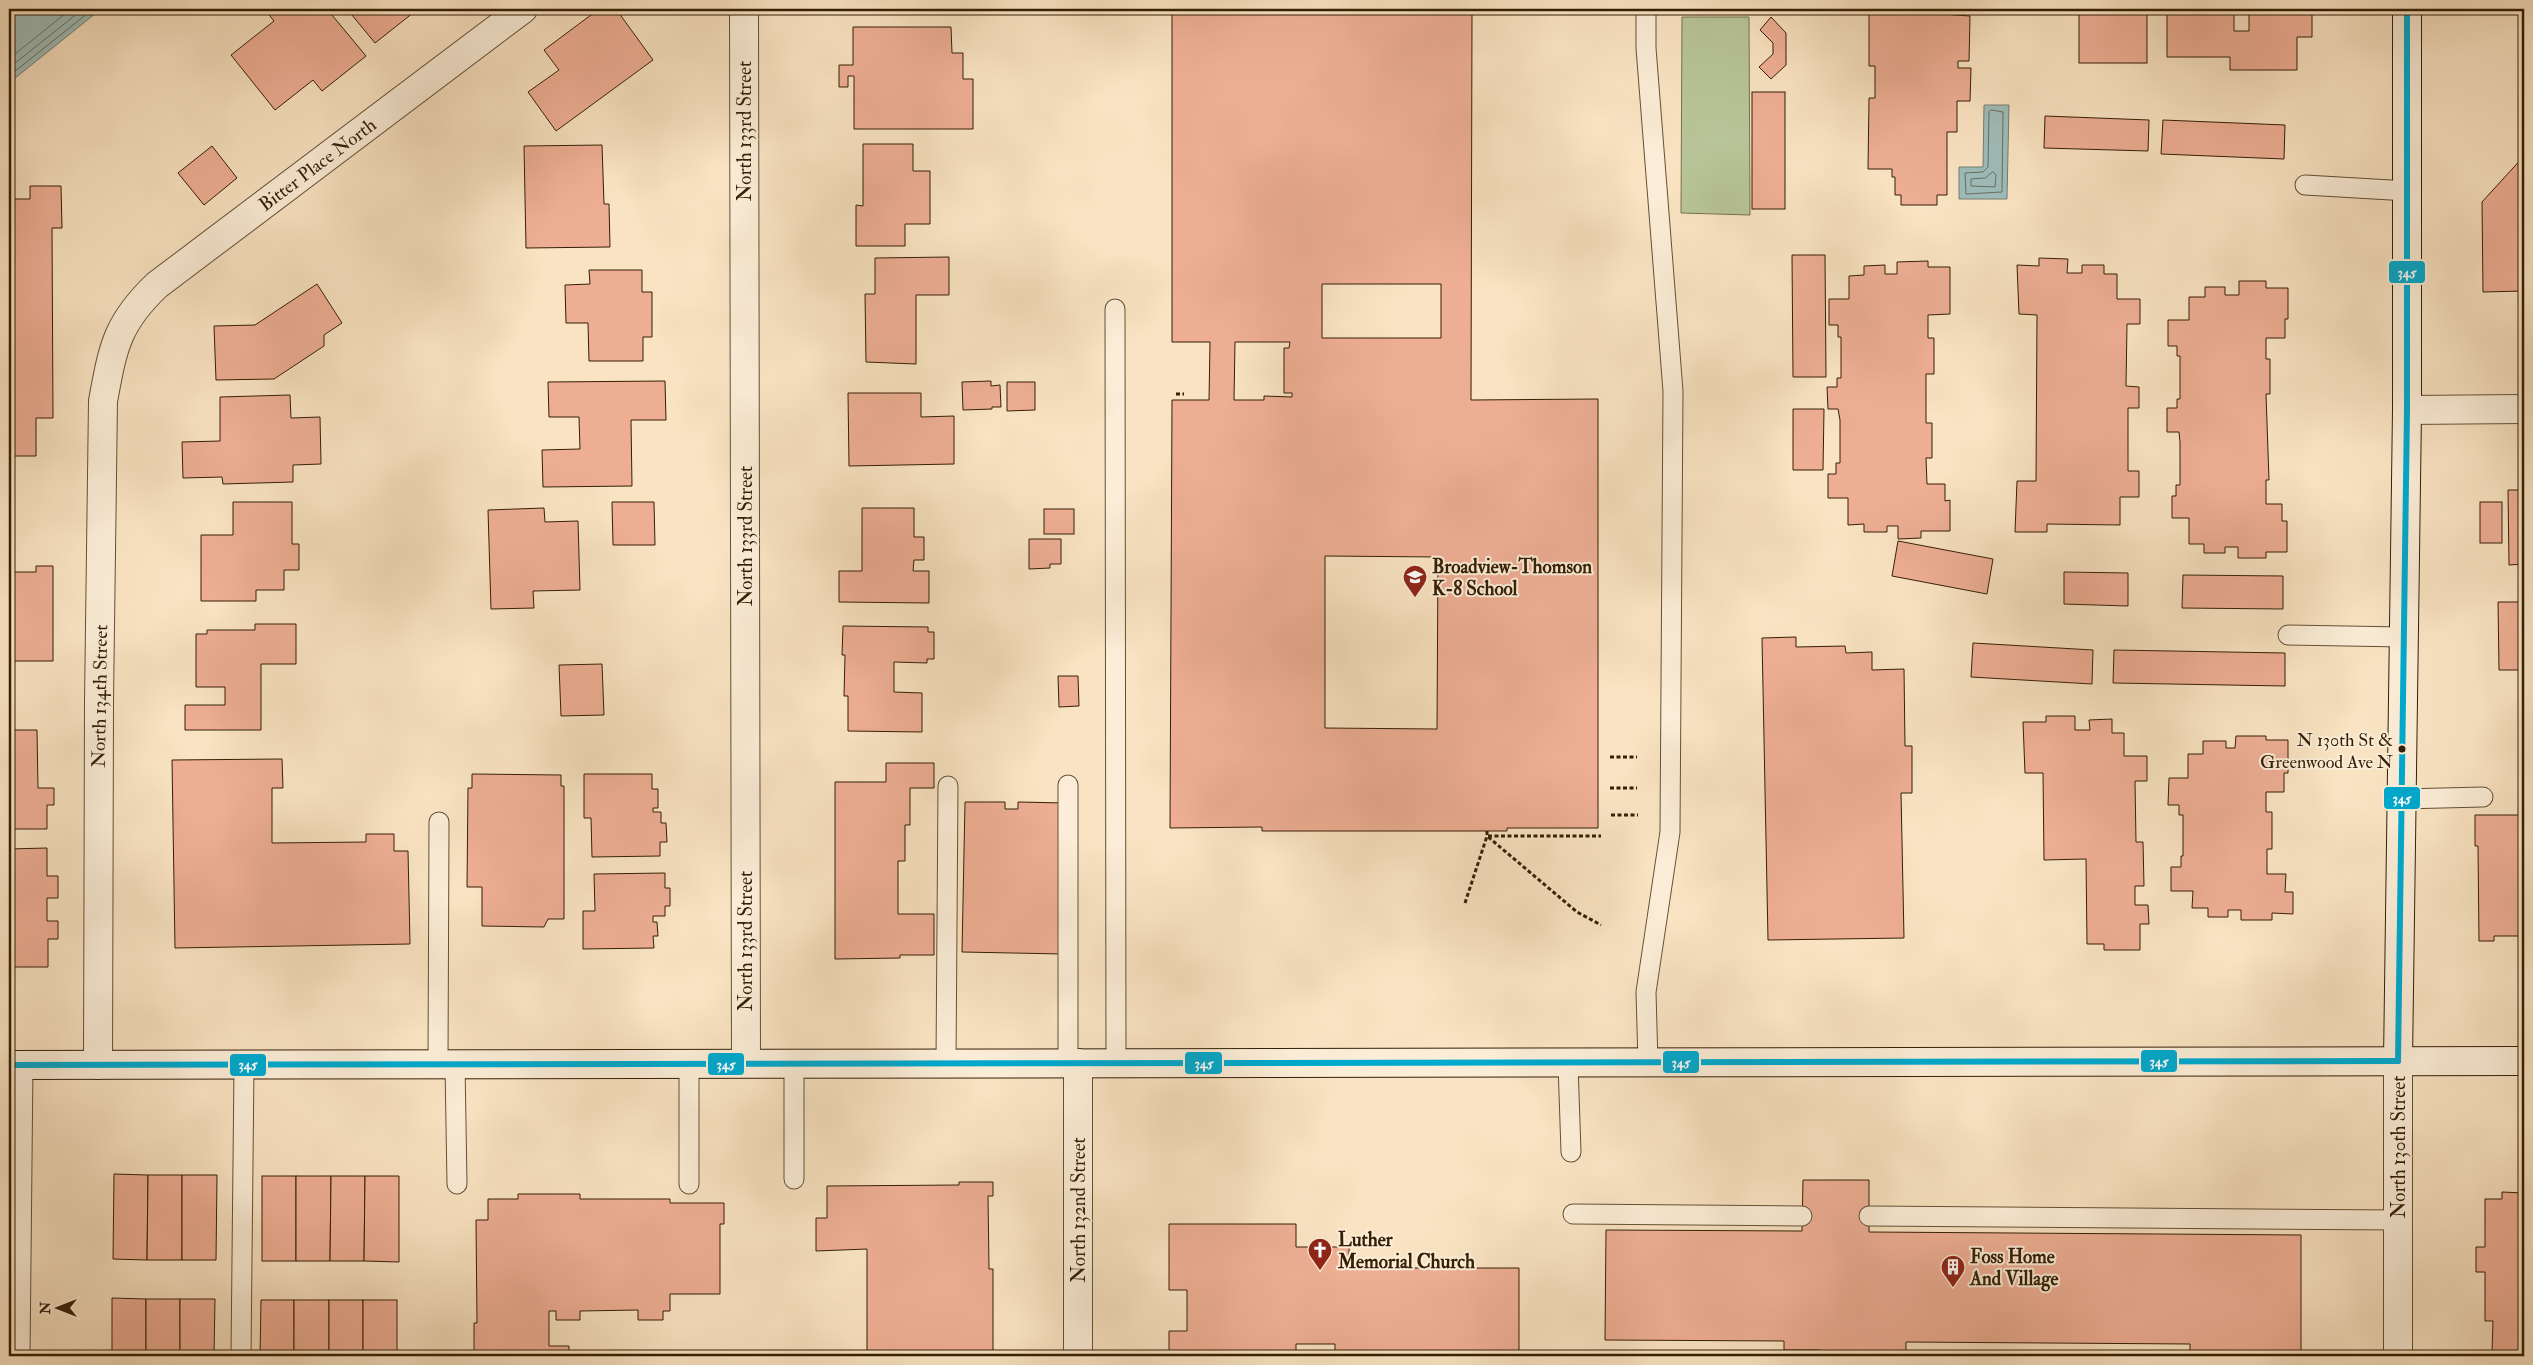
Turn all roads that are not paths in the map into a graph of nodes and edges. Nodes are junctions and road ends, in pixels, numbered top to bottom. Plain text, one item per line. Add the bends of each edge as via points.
1 (523, 9) edge
2 (744, 9) edge
3 (1646, 9) edge
4 (2407, 9) edge
5 (2305, 185) dead end
6 (2408, 191) junction
7 (1115, 309) dead end
8 (120, 330) joint
9 (2524, 409) edge
10 (2407, 410) junction
11 (2288, 635) dead end
12 (2404, 637) junction
13 (1068, 785) dead end
14 (948, 786) dead end
15 (2482, 797) dead end
16 (2402, 799) junction
17 (439, 822) dead end
18 (2398, 1061) junction
19 (2524, 1061) edge
20 (746, 1062) junction
21 (794, 1062) junction
22 (689, 1063) junction
23 (946, 1063) junction
24 (1073, 1063) junction
25 (1648, 1063) junction
26 (446, 1064) junction
27 (1116, 1064) junction
28 (1568, 1064) junction
29 (16, 1065) edge
30 (98, 1065) junction
31 (244, 1065) junction
32 (1571, 1152) dead end
33 (794, 1179) dead end
34 (457, 1184) dead end
35 (689, 1184) dead end
36 (1573, 1214) dead end
37 (1802, 1216) dead end
38 (1869, 1216) dead end
39 (15, 1220) edge
40 (2398, 1220) junction
41 (20, 1356) edge
42 (241, 1356) edge
43 (1078, 1356) edge
44 (2398, 1356) edge

1 - 8 main road, Bitter Place North via 157,285 136,304
2 - 20 main road, North 133rd Street
3 - 25 lane via 1646,48 1673,391 1670,832 1646,992
4 - 6 main road, North 130th Street
5 - 6 lane
6 - 10 main road, North 130th Street
7 - 27 lane
8 - 30 main road, North 134th Street via 103,401 98,702
9 - 10 main road
10 - 12 main road, North 130th Street
11 - 12 lane
12 - 16 main road, North 130th Street
13 - 24 lane
14 - 23 lane
15 - 16 lane
16 - 18 main road, North 130th Street
17 - 26 lane
18 - 19 main road
18 - 25 main road
18 - 40 main road, North 130th Street
20 - 21 main road
20 - 22 main road
21 - 23 main road
21 - 33 lane
22 - 26 main road
22 - 35 lane
23 - 24 main road
24 - 27 main road
24 - 43 main road, North 132nd Street
25 - 28 main road
26 - 31 main road
26 - 34 lane
27 - 28 main road
28 - 32 lane
29 - 30 main road
29 - 39 lane
30 - 31 main road
31 - 42 lane
36 - 37 lane
38 - 40 lane
39 - 41 lane
40 - 44 main road, North 130th Street

